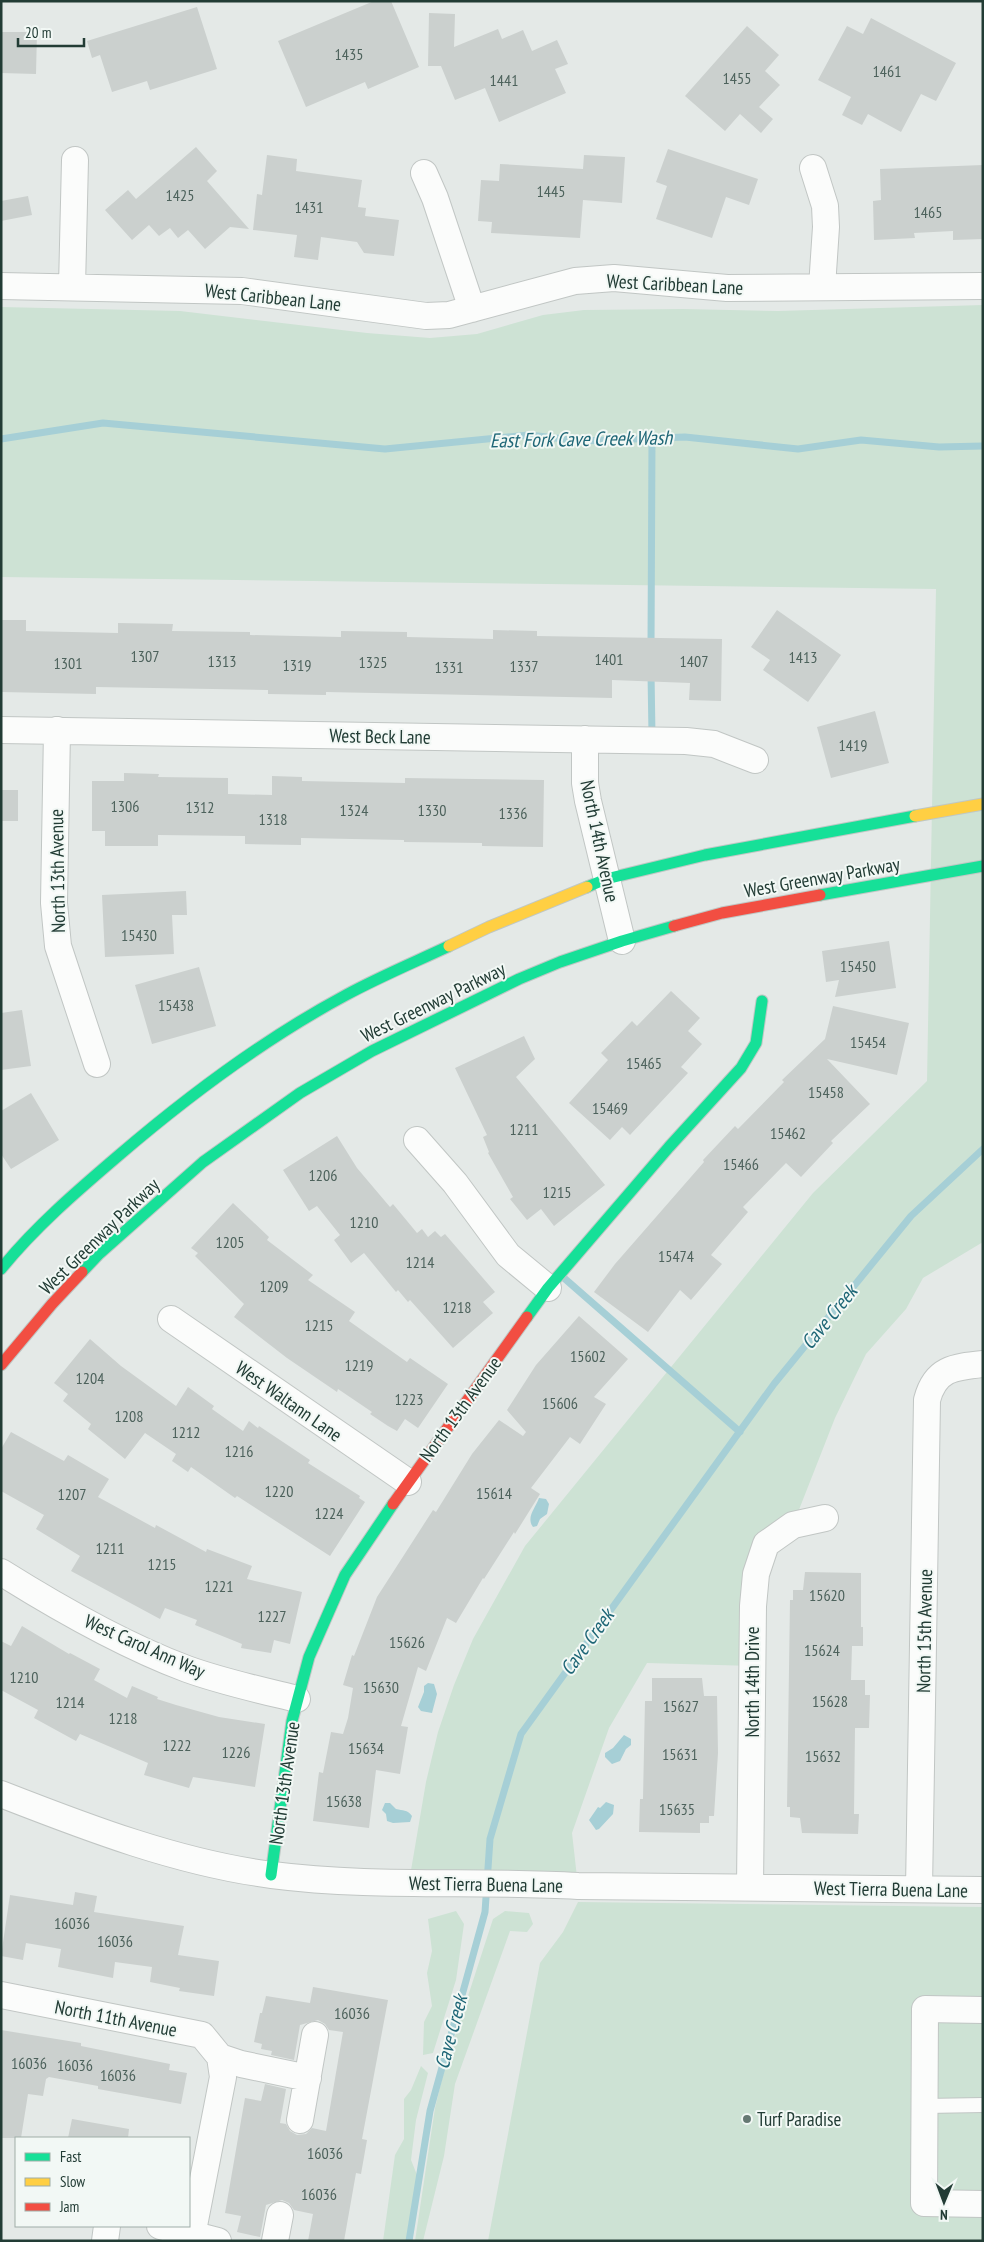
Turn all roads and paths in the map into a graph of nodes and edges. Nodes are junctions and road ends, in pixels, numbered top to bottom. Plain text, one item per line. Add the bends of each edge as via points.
1 (75, 160) dead end
2 (813, 168) dead end
3 (424, 173) dead end
4 (1, 286) edge
5 (983, 286) edge
6 (72, 287) junction
7 (822, 287) junction
8 (472, 309) junction
9 (1, 730) edge
10 (57, 730) junction
11 (585, 739) junction
12 (756, 760) dead end
13 (983, 804) edge
14 (983, 866) edge
15 (606, 879) junction
16 (622, 942) junction
17 (762, 1001) dead end
18 (97, 1064) dead end
19 (417, 1140) dead end
20 (1, 1269) edge
21 (548, 1288) junction
22 (171, 1319) dead end
23 (983, 1364) edge
24 (1, 1365) edge
25 (408, 1482) junction
26 (825, 1518) dead end
27 (1, 1572) edge
28 (297, 1700) junction
29 (1, 1794) edge
30 (271, 1875) junction
31 (750, 1887) junction
32 (919, 1889) junction
33 (983, 1890) edge
34 (1, 1996) edge
35 (983, 2010) edge
36 (315, 2035) dead end
37 (220, 2057) junction
38 (308, 2078) junction
39 (983, 2105) edge
40 (925, 2106) junction
41 (300, 2120) dead end
42 (983, 2204) edge
43 (280, 2215) dead end
44 (107, 2227) edge
45 (163, 2227) edge
46 (192, 2237) edge
47 (105, 2241) edge
48 (218, 2241) edge
49 (276, 2241) edge

1 - 6 street
2 - 7 street via 825,206
3 - 8 street
4 - 6 street, West Caribbean Lane
5 - 7 street, West Caribbean Lane
6 - 8 street, West Caribbean Lane via 250,292 426,316
7 - 8 street, West Caribbean Lane via 727,288 614,278 550,287
9 - 10 street, West Beck Lane
10 - 11 street, West Beck Lane
10 - 18 street, North 13th Avenue via 54,903 57,937
11 - 12 street, West Beck Lane via 714,744
11 - 15 street, North 14th Avenue via 585,783
13 - 15 main road via 705,855
14 - 16 main road, West Greenway Parkway via 722,913
15 - 16 street, North 14th Avenue
15 - 20 main road via 489,927 346,995 270,1041 172,1110 84,1185 20,1246
16 - 24 main road, West Greenway Parkway via 520,979 372,1051 300,1093 203,1162 106,1249 52,1304
17 - 21 main road, North 13th Avenue via 756,1043 741,1068
19 - 21 street via 508,1255
21 - 25 main road, North 13th Avenue
22 - 25 street, West Waltann Lane
23 - 32 street, North 15th Avenue via 963,1366 939,1375 930,1387 927,1400
25 - 28 main road, North 13th Avenue via 345,1575 309,1657
26 - 31 street, North 14th Drive via 793,1525 766,1544 756,1574
27 - 28 street, West Carol Ann Way via 97,1627 186,1668
28 - 30 main road, North 13th Avenue
29 - 30 street, West Tierra Buena Lane via 162,1851
30 - 31 street, West Tierra Buena Lane via 340,1881
31 - 32 street, West Tierra Buena Lane
32 - 33 street, West Tierra Buena Lane
34 - 37 street, North 11th Avenue via 202,2035
35 - 40 street via 925,2010
36 - 38 street
37 - 38 street
37 - 46 street via 223,2077
38 - 41 street
39 - 40 lane
40 - 42 street via 924,2203
43 - 49 street
44 - 47 street
45 - 46 street
46 - 48 street

